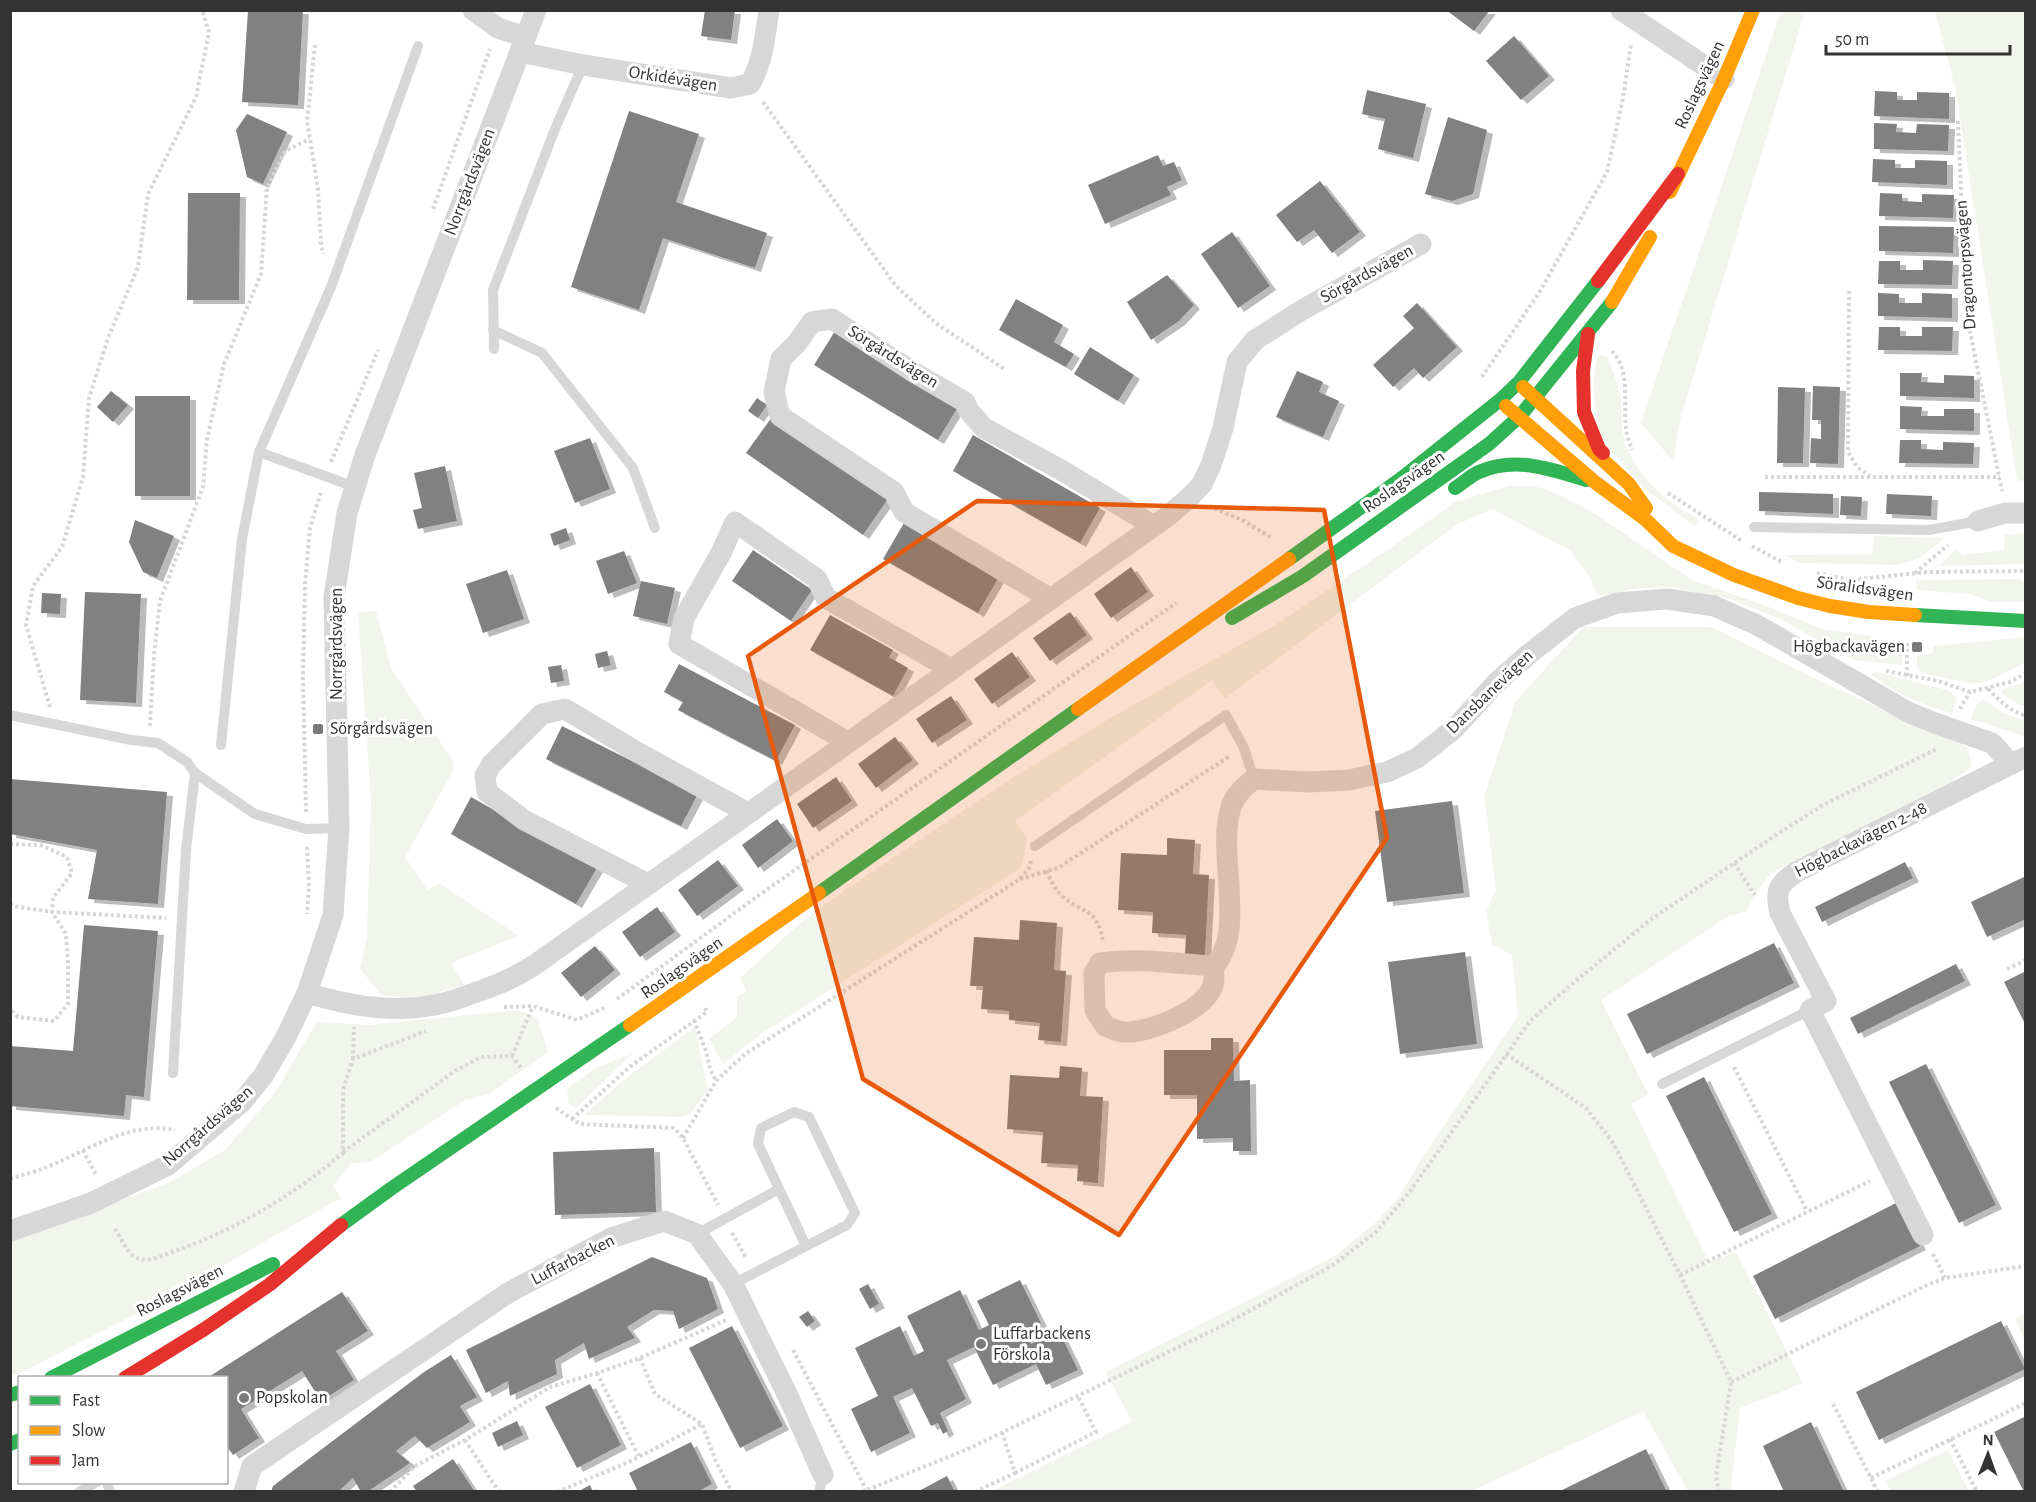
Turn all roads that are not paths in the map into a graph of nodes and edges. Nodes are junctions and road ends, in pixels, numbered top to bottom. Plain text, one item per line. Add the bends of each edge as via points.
1 (472, 10) edge
2 (536, 10) edge
3 (769, 10) edge
4 (1754, 10) edge
5 (1628, 16) edge
6 (523, 44) junction
7 (418, 46) dead end
8 (583, 64) junction
9 (1724, 79) junction
10 (1678, 174) junction
11 (1421, 244) dead end
12 (493, 330) junction
13 (1588, 334) junction
14 (494, 349) dead end
15 (1519, 382) junction
16 (1535, 399) junction
17 (1500, 400) junction
18 (1520, 416) junction
19 (259, 452) junction
20 (1596, 483) junction
21 (1629, 484) junction
22 (355, 487) junction
23 (1440, 498) dead end
24 (2015, 513) edge
25 (1978, 521) joint
26 (1154, 526) junction
27 (1754, 527) dead end
28 (655, 528) dead end
29 (1391, 530) dead end
30 (1673, 546) junction
31 (1303, 576) junction
32 (1051, 598) junction
33 (2023, 621) edge
34 (951, 669) junction
35 (10, 715) edge
36 (1055, 724) junction
37 (848, 742) junction
38 (221, 745) dead end
39 (2018, 760) edge
40 (195, 773) junction
41 (1254, 779) junction
42 (748, 813) junction
43 (339, 828) junction
44 (1035, 846) road end
45 (648, 884) junction
46 (1214, 966) junction
47 (307, 993) junction
48 (1809, 1010) junction
49 (173, 1073) dead end
50 (1662, 1084) dead end
51 (779, 1189) junction
52 (10, 1231) edge
53 (697, 1234) junction
54 (1923, 1235) dead end
55 (326, 1236) junction
56 (806, 1246) junction
57 (734, 1284) junction
58 (53, 1376) edge
59 (127, 1376) edge
60 (821, 1483) edge
61 (93, 1484) edge
62 (79, 1491) edge
63 (244, 1491) edge

1 - 6 street
2 - 6 street, Norrgårdsvägen
3 - 8 street, Orkidévägen via 762,54 750,84 731,88
4 - 9 main road, Roslagsvägen
5 - 9 street
6 - 8 street, Orkidévägen
6 - 22 street, Norrgårdsvägen
7 - 19 lane via 331,287
8 - 12 lane via 493,290
9 - 10 main road, Roslagsvägen
10 - 13 main road, Roslagsvägen via 1650,237 1616,297
10 - 15 main road, Roslagsvägen
11 - 26 street, Sörgårdsvägen via 1255,340 1237,362 1223,428 1202,484
12 - 14 lane
12 - 28 lane via 542,353 633,468
13 - 16 main road, Roslagsvägen
13 - 21 main road via 1583,370 1584,412 1599,449
15 - 16 main road, Söralidsvägen
15 - 17 main road, Roslagsvägen
16 - 18 main road, Roslagsvägen
16 - 21 main road, Söralidsvägen
17 - 18 main road, Söralidsvägen
17 - 36 main road, Roslagsvägen via 1402,478
18 - 20 main road, Söralidsvägen
18 - 31 main road, Roslagsvägen via 1489,444
19 - 22 lane
19 - 38 lane via 242,539
20 - 23 main road via 1521,463 1499,465 1480,471
20 - 30 main road, Söralidsvägen via 1645,519
21 - 30 main road, Söralidsvägen
22 - 43 street, Norrgårdsvägen via 346,513 334,597
24 - 25 street
25 - 27 lane via 1929,530
26 - 32 street, Sörgårdsvägen
26 - 32 street, Sörgårdsvägen via 984,428 964,402 832,319 812,322 781,359 774,392 780,416 894,492 904,512
29 - 31 main road
30 - 33 main road, Söralidsvägen via 1734,575 1830,606
31 - 36 main road, Roslagsvägen
32 - 34 street, Sörgårdsvägen
34 - 37 street, Sörgårdsvägen
34 - 37 street via 826,598 817,579 735,522 684,618 679,645
35 - 40 lane via 158,743 187,762
36 - 55 main road, Roslagsvägen via 724,961
37 - 42 street, Sörgårdsvägen
39 - 41 street, Dansbanevägen, bridge via 1960,724 1935,723 1910,713 1757,624 1714,606 1667,599 1617,603 1575,618 1497,682 1454,729 1417,758 1387,772 1349,780
39 - 48 street, Högbackavägen 2-48 via 1785,880 1778,889 1780,913 1826,1001
40 - 43 lane via 255,814 306,829
40 - 49 lane via 186,850
41 - 44 lane via 1244,748 1226,715
41 - 46 street via 1239,791 1231,807 1227,833 1227,943
42 - 45 street, Sörgårdsvägen
42 - 45 street via 565,709 542,714 491,765 485,777 487,792 524,820
43 - 47 street, Norrgårdsvägen via 333,915
45 - 47 street, Sörgårdsvägen via 511,980 440,1004 387,1009
46 - 46 street via 1100,963 1094,973 1095,1010 1105,1026 1124,1032 1168,1022 1192,1010 1204,998 1213,986
47 - 52 street, Norrgårdsvägen via 263,1076 242,1102 168,1165 91,1203
48 - 50 lane
48 - 54 street
51 - 53 lane
51 - 56 lane
51 - 56 lane via 758,1144 761,1128 794,1113 809,1117 855,1214 847,1225
53 - 57 street
53 - 63 street, Luffarbacken via 664,1221 611,1239 508,1293 252,1466
55 - 58 main road, Roslagsvägen
55 - 59 main road, Roslagsvägen via 269,1285
56 - 57 lane
57 - 60 street via 788,1395
61 - 62 lane

